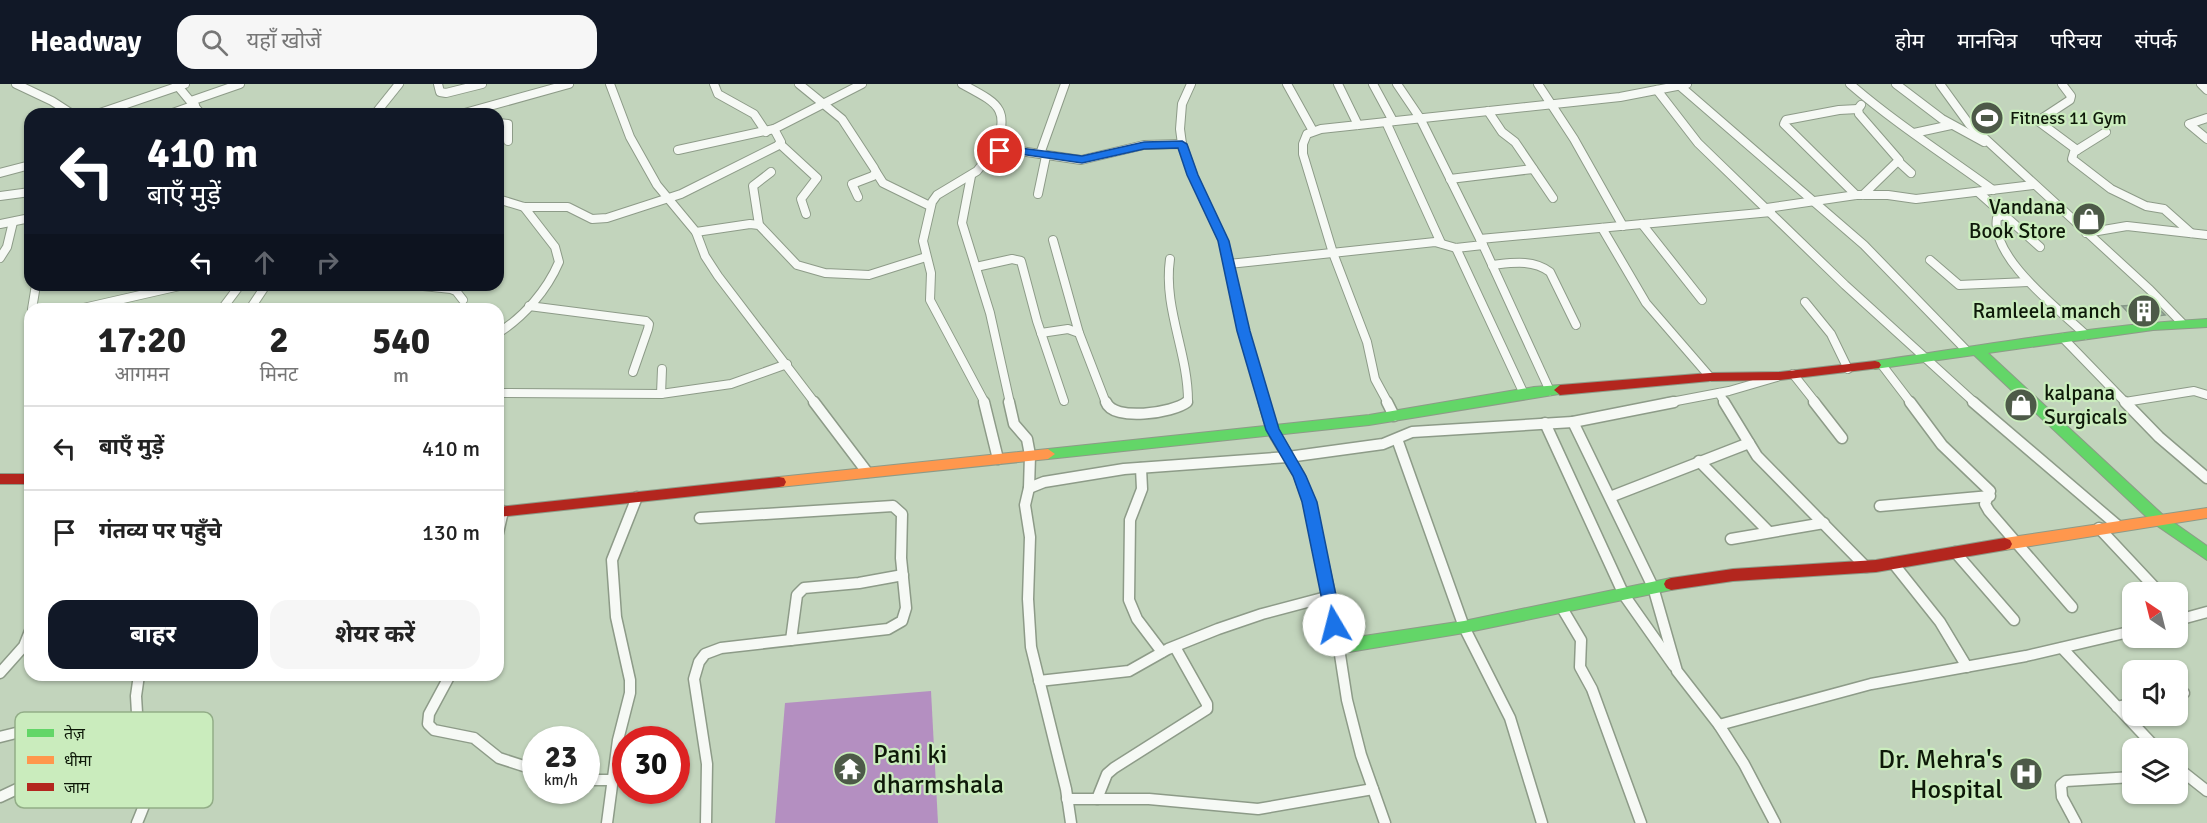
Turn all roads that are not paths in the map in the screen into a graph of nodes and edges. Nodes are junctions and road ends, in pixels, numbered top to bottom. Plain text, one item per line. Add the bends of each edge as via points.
1 (240, 84) edge
2 (399, 84) edge
3 (438, 84) edge
4 (482, 84) edge
5 (569, 84) edge
6 (611, 84) edge
7 (714, 84) edge
8 (799, 84) edge
9 (862, 84) edge
10 (962, 84) edge
11 (1065, 84) edge
12 (1191, 84) edge
13 (1287, 84) edge
14 (1338, 84) edge
15 (1373, 84) edge
16 (1396, 84) edge
17 (1538, 84) edge
18 (1850, 84) edge
19 (1896, 84) edge
20 (1940, 84) edge
21 (2062, 84) edge
22 (2201, 84) edge
23 (22, 85) edge
24 (180, 85) edge
25 (1683, 85) edge
26 (1657, 90) junction
27 (2207, 90) edge
28 (1868, 100) junction
29 (193, 103) junction
30 (825, 104) junction
31 (1549, 104) junction
32 (62, 108) edge
33 (114, 108) edge
34 (183, 108) edge
35 (197, 108) edge
36 (379, 108) edge
37 (483, 108) edge
38 (1858, 109) junction
39 (1488, 111) junction
40 (1420, 118) junction
41 (2207, 118) edge
42 (1389, 122) junction
43 (504, 124) edge
44 (1358, 125) junction
45 (1951, 125) junction
46 (770, 131) junction
47 (1313, 131) junction
48 (2106, 132) dead end
49 (1914, 133) junction
50 (2207, 139) edge
51 (508, 141) dead end
52 (780, 144) junction
53 (1182, 144) junction
54 (1994, 147) junction
55 (678, 150) dead end
56 (2078, 150) junction
57 (994, 153) junction
58 (1043, 155) junction
59 (1899, 162) junction
60 (24, 167) edge
61 (1533, 169) junction
62 (771, 172) dead end
63 (876, 172) junction
64 (0, 173) edge
65 (1911, 173) dead end
66 (970, 176) junction
67 (1450, 179) junction
68 (2033, 185) junction
69 (1994, 190) junction
70 (1978, 192) junction
71 (24, 193) edge
72 (1038, 194) dead end
73 (1859, 195) junction
74 (0, 196) edge
75 (858, 196) dead end
76 (1553, 198) dead end
77 (669, 199) junction
78 (504, 201) edge
79 (1812, 201) junction
80 (930, 206) junction
81 (524, 207) junction
82 (1769, 210) junction
83 (806, 214) dead end
84 (2005, 214) junction
85 (24, 219) edge
86 (13, 222) junction
87 (0, 224) edge
88 (1642, 224) junction
89 (759, 225) junction
90 (1623, 226) junction
91 (1602, 228) junction
92 (696, 232) junction
93 (2086, 233) junction
94 (2190, 234) junction
95 (2207, 235) edge
96 (1053, 240) dead end
97 (1481, 242) junction
98 (1441, 243) junction
99 (2040, 247) dead end
100 (1456, 248) junction
101 (1333, 253) junction
102 (927, 257) junction
103 (0, 258) edge
104 (1170, 259) dead end
105 (1930, 260) dead end
106 (1229, 264) junction
107 (1492, 265) junction
108 (976, 267) junction
109 (2028, 282) junction
110 (158, 291) edge
111 (454, 291) edge
112 (463, 300) dead end
113 (1702, 300) dead end
114 (1805, 302) dead end
115 (105, 303) edge
116 (529, 306) junction
117 (2182, 323) junction
118 (2207, 323) edge
119 (1576, 325) dead end
120 (504, 330) edge
121 (1041, 333) junction
122 (1079, 333) junction
123 (2086, 335) junction
124 (2063, 338) junction
125 (1971, 351) junction
126 (1924, 359) junction
127 (787, 364) junction
128 (1882, 365) junction
129 (662, 369) dead end
130 (1848, 369) junction
131 (633, 372) dead end
132 (1786, 375) junction
133 (1710, 377) junction
134 (1550, 391) junction
135 (504, 393) edge
136 (1719, 393) junction
137 (661, 394) junction
138 (1524, 394) junction
139 (2207, 395) edge
140 (1064, 401) dead end
141 (2125, 402) junction
142 (1394, 416) junction
143 (1573, 422) junction
144 (1545, 423) junction
145 (1272, 430) junction
146 (1842, 438) dead end
147 (1397, 439) junction
148 (1749, 443) junction
149 (1030, 455) junction
150 (1288, 457) junction
151 (998, 459) junction
152 (1698, 461) junction
153 (1141, 468) junction
154 (867, 472) junction
155 (2207, 478) edge
156 (0, 479) edge
157 (24, 479) edge
158 (1029, 488) junction
159 (1990, 496) junction
160 (638, 497) junction
161 (1610, 497) junction
162 (1880, 506) dead end
163 (504, 512) edge
164 (2207, 513) edge
165 (700, 518) dead end
166 (2158, 519) junction
167 (1824, 523) junction
168 (2117, 525) junction
169 (2099, 528) junction
170 (1769, 532) junction
171 (1731, 539) dead end
172 (2013, 542) junction
173 (1955, 552) junction
174 (2207, 554) edge
175 (1893, 563) junction
176 (1866, 567) junction
177 (903, 575) junction
178 (2150, 582) edge
179 (1653, 587) junction
180 (1330, 596) junction
181 (1624, 596) junction
182 (2072, 607) dead end
183 (1562, 608) junction
184 (2207, 612) edge
185 (2188, 616) edge
186 (2014, 620) dead end
187 (1464, 627) junction
188 (2122, 634) edge
189 (791, 640) junction
190 (24, 646) edge
191 (1175, 647) junction
192 (1337, 647) junction
193 (2062, 648) junction
194 (1162, 652) junction
195 (1967, 667) junction
196 (1677, 670) junction
197 (0, 673) edge
198 (138, 681) edge
199 (447, 681) edge
200 (1039, 681) junction
201 (2122, 706) edge
202 (2117, 707) junction
203 (136, 712) edge
204 (1719, 725) junction
205 (622, 726) edge
206 (15, 733) edge
207 (0, 737) edge
208 (2146, 738) edge
209 (522, 765) edge
210 (2122, 778) edge
211 (2188, 778) edge
212 (600, 780) edge
213 (612, 780) joint
214 (1373, 789) junction
215 (15, 790) edge
216 (2207, 791) edge
217 (0, 797) edge
218 (1068, 799) junction
219 (1097, 799) junction
220 (141, 808) edge
221 (136, 823) edge
222 (607, 823) edge
223 (706, 823) edge
224 (1071, 823) edge
225 (1385, 823) edge
226 (1542, 823) edge
227 (1641, 823) edge
228 (1775, 823) edge
229 (2076, 823) edge

1 - 29 street
2 - 36 street
3 - 4 street via 443,93
5 - 37 street
6 - 77 street via 630,137
7 - 46 street via 718,94 754,114
8 - 30 street
9 - 30 street
10 - 57 street via 994,100 1003,119
11 - 58 street
12 - 53 street via 1182,104
13 - 47 street
14 - 44 street
15 - 42 street
16 - 40 street
17 - 31 street
18 - 28 street
19 - 45 street
20 - 54 street via 1957,111
21 - 56 street via 2070,99 2038,120
22 - 27 street
23 - 32 street
24 - 29 street
24 - 33 street
25 - 26 street
25 - 79 street
26 - 31 street
26 - 82 street via 1698,143
28 - 38 street
28 - 49 street
29 - 34 street
29 - 35 street
30 - 46 street
30 - 63 street via 848,128
31 - 39 street
31 - 90 street via 1574,139
38 - 59 street
38 - 73 street via 1806,115 1784,124
39 - 40 street
39 - 61 street
40 - 42 street
40 - 67 street
41 - 50 street via 2189,124
42 - 44 street
42 - 98 street
43 - 51 street via 508,124
44 - 47 street
45 - 49 street
45 - 54 street
46 - 52 street via 780,138
46 - 55 street
47 - 101 street via 1305,137 1303,154
48 - 56 street
49 - 69 street
52 - 77 street
52 - 83 street via 817,178 801,199
53 - 58 street via 1144,145 1088,159
53 - 106 street via 1224,241
54 - 68 street
56 - 94 street via 2072,159 2104,185 2140,204 2164,209
57 - 58 street via 1009,150
57 - 66 street
58 - 72 street
59 - 65 street
59 - 73 street
60 - 64 street
61 - 67 street
61 - 76 street
62 - 89 street via 753,186
63 - 75 street via 852,184
63 - 80 street via 884,183
66 - 80 street via 938,195
66 - 108 street via 962,223
67 - 97 street
68 - 69 street
68 - 93 street
69 - 70 street
70 - 73 street via 1916,199
70 - 84 street
71 - 74 street
73 - 79 street
77 - 81 street via 599,219 568,207
77 - 92 street
78 - 81 street
79 - 82 street
79 - 125 street via 1896,276
80 - 102 street via 923,241
81 - 116 street via 559,257 558,267
82 - 88 street
82 - 126 street
84 - 99 street
84 - 109 street via 1996,222 2001,246
85 - 86 street
86 - 87 street
86 - 103 street via 8,247
88 - 90 street
88 - 113 street
89 - 92 street
89 - 102 street via 797,265 811,270 870,276
90 - 91 street
91 - 97 street
91 - 133 street via 1646,303
92 - 127 street via 718,276
93 - 94 street via 2127,226
93 - 117 street
94 - 95 street
96 - 122 street
97 - 100 street
97 - 107 street
98 - 100 street
98 - 101 street
100 - 138 street
101 - 106 street
101 - 142 street via 1367,342 1375,380
102 - 151 street via 930,300 982,395
104 - 122 street via 1167,294 1185,357 1188,401 1172,409 1112,412
105 - 109 street via 1959,285
106 - 145 street via 1243,331
107 - 119 street via 1532,263 1545,267
107 - 134 street
108 - 121 street via 1012,259 1021,261
108 - 149 street via 1014,424 1027,439
109 - 123 street
110 - 115 street
111 - 112 street
114 - 130 street via 1831,334
116 - 120 street
116 - 131 street via 646,321 648,328
117 - 118 main road
117 - 123 main road
121 - 122 street via 1068,329
121 - 140 street
123 - 124 main road
124 - 125 main road
124 - 141 street
125 - 126 main road
125 - 166 main road
126 - 128 main road
126 - 168 street
127 - 137 street via 731,384
127 - 154 street
128 - 130 main road
128 - 159 street via 1934,436 1984,483
129 - 137 street
130 - 132 main road
132 - 133 main road
132 - 136 street
132 - 146 street
133 - 134 main road
134 - 138 main road
135 - 137 street
136 - 143 street
136 - 148 street
138 - 142 main road
139 - 141 street via 2194,391
141 - 155 street
142 - 145 main road
143 - 144 street
143 - 161 street
144 - 147 street via 1412,432
144 - 181 street
145 - 149 main road
145 - 150 street
147 - 150 street
147 - 187 street
148 - 152 street
148 - 167 street via 1757,456
149 - 151 main road
149 - 158 street
150 - 153 street
150 - 180 street via 1310,502
151 - 154 main road
152 - 161 street
152 - 170 street
153 - 158 street via 1044,482
153 - 194 street via 1142,489 1130,520 1130,600 1137,619
154 - 160 main road
156 - 157 main road
158 - 200 street via 1025,505 1031,552 1028,626
159 - 162 street
159 - 172 street via 1985,504
160 - 163 main road
160 - 205 street via 612,560 616,616 630,687
161 - 179 street
164 - 166 main road
165 - 177 street via 893,506 902,514
166 - 168 main road
166 - 174 main road
167 - 170 street
167 - 176 street
168 - 169 main road
169 - 172 main road
169 - 178 street
170 - 171 street
172 - 173 main road
172 - 182 street
173 - 175 main road
173 - 186 street
175 - 176 main road
175 - 195 street via 1940,622
176 - 179 main road via 1733,575
177 - 189 street via 804,588 797,595
177 - 189 street via 906,615 895,626
179 - 181 main road
179 - 196 street
180 - 191 street via 1262,614
180 - 192 street
181 - 183 main road
181 - 196 street
183 - 187 main road
183 - 227 street via 1581,640 1581,667
184 - 185 street
187 - 192 main road
187 - 226 street via 1510,718
188 - 193 street
189 - 223 street via 721,648 705,654 699,662 694,679 707,774
190 - 197 street
191 - 194 street
191 - 219 street via 1207,709 1114,768 1107,774
192 - 214 street via 1361,755
193 - 195 street
193 - 202 street
194 - 200 street via 1129,671
195 - 204 street via 1871,684
196 - 204 street
198 - 203 street
199 - 209 street via 429,714 428,724 434,730 474,738 499,758
200 - 218 street
201 - 202 street
202 - 208 street
204 - 228 street
206 - 207 street
210 - 229 street via 2066,781 2061,785 2062,797
211 - 216 street
212 - 213 street
213 - 222 street
214 - 219 street via 1258,809 1188,801
214 - 225 street
215 - 217 street
218 - 219 street
218 - 224 street
220 - 221 street

